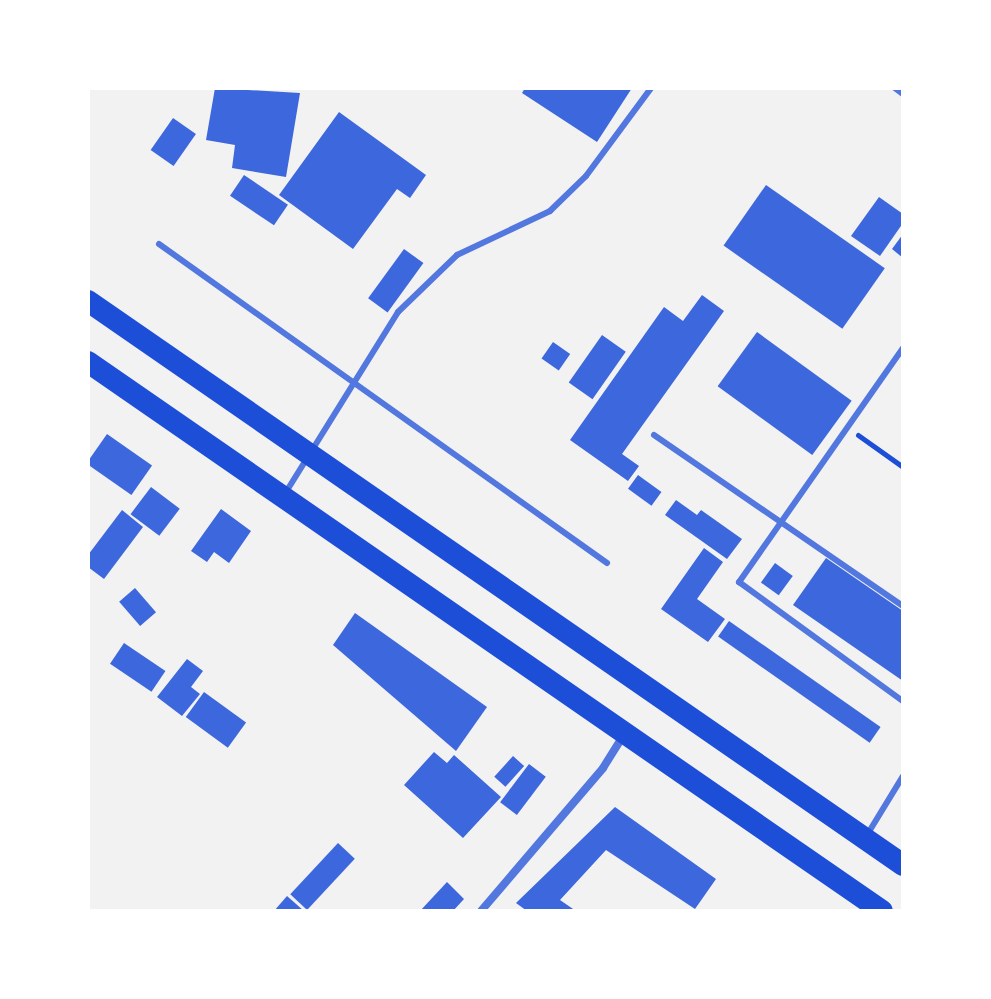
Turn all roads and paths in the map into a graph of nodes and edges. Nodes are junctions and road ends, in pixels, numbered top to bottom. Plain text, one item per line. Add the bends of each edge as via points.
1 (651, 88) edge
2 (895, 88) edge
3 (903, 94) edge
4 (159, 244) dead end
5 (88, 301) edge
6 (903, 348) edge
7 (88, 362) edge
8 (355, 383) junction
9 (848, 427) junction
10 (654, 435) dead end
11 (310, 454) junction
12 (903, 467) edge
13 (284, 496) junction
14 (781, 522) junction
15 (607, 563) dead end
16 (903, 606) edge
17 (903, 701) edge
18 (623, 736) junction
19 (903, 776) edge
20 (865, 839) junction
21 (903, 865) edge
22 (481, 911) edge
23 (882, 911) edge

1 - 8 lane via 586,176 550,211 457,255 398,312
2 - 3 lane
4 - 8 lane
5 - 11 highway
6 - 9 lane
7 - 13 highway
8 - 11 lane
8 - 15 lane
9 - 12 path
9 - 14 lane
10 - 14 lane
11 - 13 lane
11 - 20 highway
13 - 18 highway
14 - 16 lane
14 - 17 lane via 739,582
18 - 22 street via 603,768
18 - 23 highway
19 - 20 lane
20 - 21 highway

